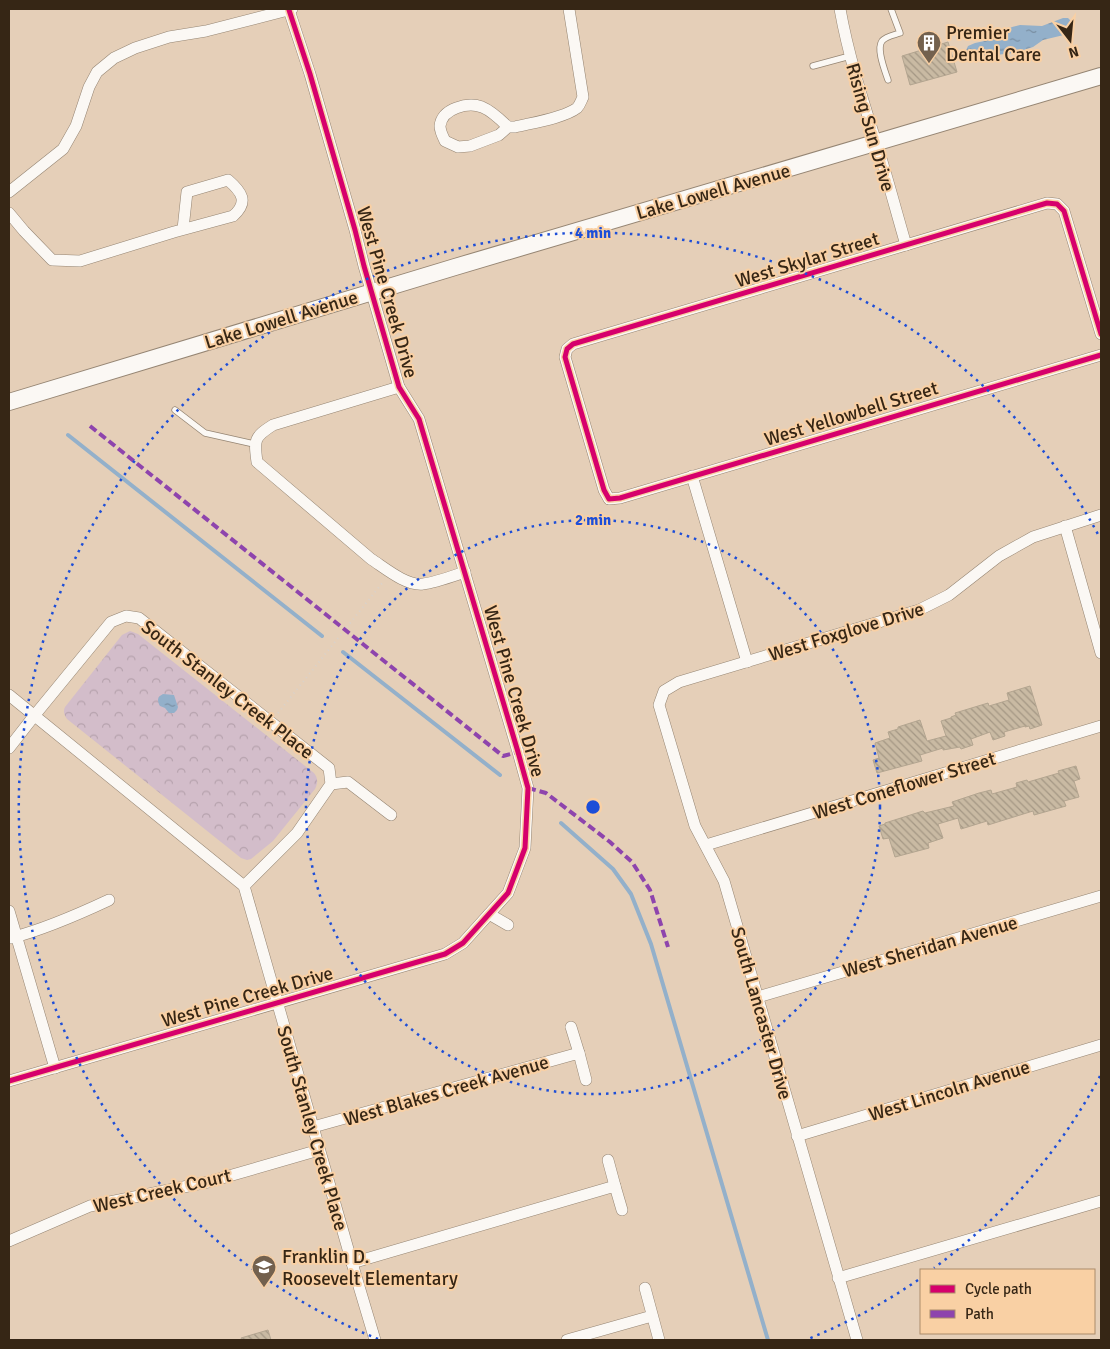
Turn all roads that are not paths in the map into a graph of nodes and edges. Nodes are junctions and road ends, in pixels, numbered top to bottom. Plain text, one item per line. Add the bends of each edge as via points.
1 (291, 9) edge
2 (569, 9) edge
3 (840, 9) edge
4 (891, 9) edge
5 (850, 56) junction
6 (813, 66) dead end
7 (1101, 76) edge
8 (888, 80) dead end
9 (508, 127) junction
10 (876, 142) junction
11 (9, 192) edge
12 (9, 214) edge
13 (183, 229) junction
14 (906, 245) junction
15 (372, 292) junction
16 (1101, 334) edge
17 (1101, 355) edge
18 (399, 388) junction
19 (9, 402) edge
20 (175, 410) dead end
21 (254, 444) junction
22 (692, 476) junction
23 (609, 499) joint
24 (1101, 515) edge
25 (1065, 526) junction
26 (465, 572) junction
27 (1097, 620) edge
28 (1101, 652) edge
29 (747, 662) junction
30 (664, 691) joint
31 (9, 695) edge
32 (34, 716) junction
33 (1101, 726) edge
34 (9, 748) edge
35 (331, 784) junction
36 (391, 814) dead end
37 (706, 845) junction
38 (244, 886) junction
39 (1101, 896) edge
40 (110, 900) dead end
41 (9, 912) edge
42 (489, 914) junction
43 (508, 925) dead end
44 (13, 938) edge
45 (758, 997) junction
46 (278, 1002) junction
47 (571, 1027) dead end
48 (1101, 1045) edge
49 (579, 1053) junction
50 (55, 1068) junction
51 (586, 1080) dead end
52 (9, 1081) edge
53 (313, 1127) junction
54 (797, 1136) junction
55 (320, 1150) junction
56 (608, 1160) dead end
57 (615, 1186) junction
58 (1101, 1201) edge
59 (622, 1210) dead end
60 (9, 1241) edge
61 (352, 1263) junction
62 (838, 1278) junction
63 (645, 1288) dead end
64 (652, 1316) junction
65 (375, 1340) edge
66 (567, 1340) edge
67 (659, 1340) edge
68 (857, 1340) edge

1 - 11 street via 169,37 114,58 97,72 88,87 76,126 63,149
1 - 15 street, West Pine Creek Drive
2 - 9 street via 583,97 581,103 566,114
3 - 5 street, Rising Sun Drive
4 - 8 lane via 900,33 882,40 880,45
5 - 6 lane
5 - 10 street, Rising Sun Drive
7 - 10 main road, Lake Lowell Avenue
9 - 9 street via 499,135 464,147 445,141 440,129 446,114 475,105 485,108
10 - 14 street, Rising Sun Drive
10 - 15 main road, Lake Lowell Avenue
12 - 13 street via 52,260 80,261
13 - 13 street via 233,216 240,210 243,200 238,188 228,180 187,192
14 - 16 street, West Skylar Street via 1047,203 1057,204 1064,211
14 - 23 street, West Skylar Street via 573,344 567,349 565,357
15 - 18 street, West Pine Creek Drive
15 - 19 main road, Lake Lowell Avenue
17 - 22 street, West Yellowbell Street
18 - 21 street, West Pine Creek Drive via 273,425 262,431
18 - 26 street, West Pine Creek Drive via 419,419
20 - 21 lane via 205,433
21 - 26 street via 257,462 391,573 422,585
22 - 23 street, West Yellowbell Street
22 - 29 street
24 - 25 street, West Foxglove Drive
25 - 27 street
25 - 29 street, West Foxglove Drive via 1033,537 999,556 949,595 919,610
26 - 42 street, West Pine Creek Drive via 528,788 525,848 508,894
27 - 28 street
29 - 30 street, West Foxglove Drive via 679,682
30 - 37 street, South Lancaster Drive via 659,705 695,826
31 - 32 street
32 - 34 street, South Stanley Creek Place
32 - 35 street, South Stanley Creek Place via 111,622 126,616 139,618 329,768
32 - 38 street
33 - 37 street, West Coneflower Street
35 - 36 street via 348,782
35 - 38 street via 297,833
37 - 45 street, South Lancaster Drive via 724,881
38 - 46 street, South Stanley Creek Place
39 - 45 street, West Sheridan Avenue
40 - 44 street
41 - 44 street
42 - 43 street
42 - 46 street, West Pine Creek Drive via 463,943 445,954
44 - 50 street
45 - 54 street, South Lancaster Drive
46 - 50 street, West Pine Creek Drive
46 - 53 street, South Stanley Creek Place
47 - 49 street
48 - 54 street, West Lincoln Avenue
49 - 51 street
49 - 53 street, West Blakes Creek Avenue
50 - 52 street, West Pine Creek Drive
53 - 55 street, South Stanley Creek Place
54 - 62 street, South Lancaster Drive
55 - 60 street, West Creek Court via 208,1182 90,1206
55 - 61 street, South Stanley Creek Place
56 - 57 street
57 - 59 street
57 - 61 street
58 - 62 street
61 - 65 street, South Stanley Creek Place
62 - 68 street, South Lancaster Drive
63 - 64 street
64 - 66 street
64 - 67 street

